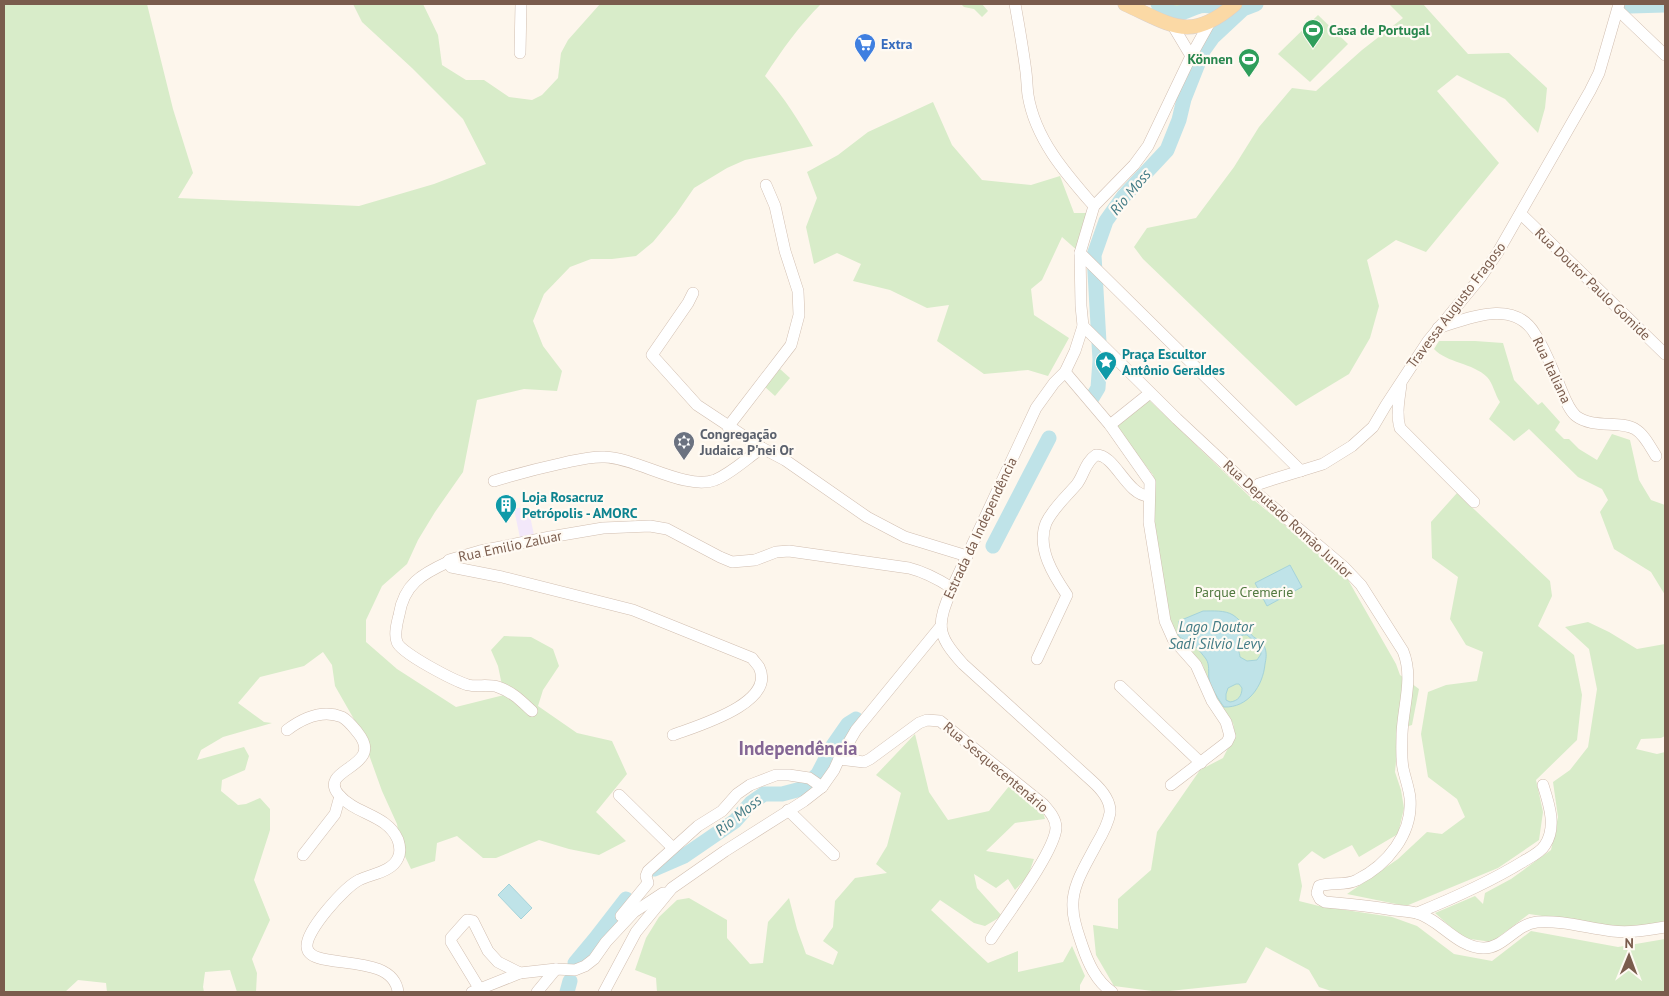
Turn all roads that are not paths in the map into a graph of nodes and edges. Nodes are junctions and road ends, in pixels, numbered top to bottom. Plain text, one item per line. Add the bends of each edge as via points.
1 (521, 4) edge
2 (1015, 4) edge
3 (1125, 4) edge
4 (1235, 4) edge
5 (1619, 7) edge
6 (1210, 22) junction
7 (1173, 26) junction
8 (520, 53) dead end
9 (1665, 55) edge
10 (1191, 56) junction
11 (766, 185) dead end
12 (1094, 206) junction
13 (1521, 214) junction
14 (1080, 253) junction
15 (693, 293) dead end
16 (1083, 326) junction
17 (1438, 328) junction
18 (1665, 354) edge
19 (1065, 372) junction
20 (1402, 381) junction
21 (1150, 393) junction
22 (1110, 425) junction
23 (728, 427) junction
24 (762, 448) junction
25 (1656, 456) dead end
26 (1301, 472) junction
27 (494, 482) dead end
28 (1253, 490) junction
29 (1149, 496) junction
30 (1474, 502) dead end
31 (967, 556) junction
32 (448, 562) junction
33 (952, 588) junction
34 (941, 626) junction
35 (1037, 659) dead end
36 (1120, 686) dead end
37 (532, 711) dead end
38 (287, 730) dead end
39 (673, 735) dead end
40 (839, 759) junction
41 (1201, 763) junction
42 (1171, 785) dead end
43 (1543, 785) dead end
44 (822, 787) junction
45 (619, 794) dead end
46 (340, 796) junction
47 (788, 810) junction
48 (673, 848) junction
49 (303, 855) dead end
50 (834, 855) dead end
51 (672, 888) junction
52 (1417, 913) junction
53 (1665, 927) edge
54 (991, 939) dead end
55 (606, 942) junction
56 (556, 969) junction
57 (520, 973) junction
58 (476, 990) edge
59 (398, 992) edge
60 (537, 992) edge
61 (604, 992) edge
62 (1112, 992) edge

1 - 8 street
2 - 12 street via 1028,96 1034,114 1056,160
3 - 7 main road
4 - 6 main road
5 - 9 street
5 - 13 street, Travessa Augusto Fragoso via 1599,73
6 - 7 main road via 1198,26
6 - 10 street, Estrada da Independência
7 - 10 street
10 - 12 street, Estrada da Independência via 1148,146
11 - 23 street via 798,291 799,315 790,345
12 - 14 street, Estrada da Independência
13 - 17 street, Travessa Augusto Fragoso via 1481,277
13 - 18 street, Rua Doutor Paulo Gomide
14 - 16 street, Estrada da Independência
14 - 26 street
15 - 23 street via 652,356 697,405
16 - 19 street, Estrada da Independência
16 - 21 street, Rua Deputado Romão Junior
17 - 20 street, Travessa Augusto Fragoso
17 - 25 street, Rua Italiana via 1497,312 1519,317 1535,333 1568,404 1577,416 1592,422 1636,429
19 - 22 street
19 - 31 street, Estrada da Independência via 1036,408
20 - 26 street, Travessa Augusto Fragoso via 1373,427 1338,455
20 - 30 street via 1398,404 1400,428
21 - 22 street
21 - 28 street, Rua Deputado Romão Junior
22 - 29 street via 1150,482
23 - 24 street
24 - 27 street via 727,474 703,482 604,457 547,466
24 - 31 street via 886,528 912,540
26 - 28 street, Travessa Augusto Fragoso via 1259,484
28 - 52 street, Rua Deputado Romão Junior via 1361,585 1408,662 1402,746 1410,798 1408,821 1394,852 1382,862 1356,881 1320,886 1317,896 1325,902
29 - 35 street via 1135,490 1104,457 1096,455 1089,460 1079,482 1058,505 1046,524 1044,540 1048,562 1067,595
29 - 41 street via 1149,522 1164,621 1173,639 1196,665 1230,731 1227,742
31 - 33 street, Estrada da Independência
32 - 33 street, Rua Emilio Zaluar via 480,551 550,537 603,528 650,526 667,529 732,562 789,551 909,568 928,574
32 - 37 street via 420,576 405,596 400,606 397,643 402,650 468,685 496,686 516,695
32 - 39 street, Rua Emilio Zaluar via 451,567 634,610 752,658 762,681 758,692 722,716
33 - 34 street, Estrada da Independência
34 - 40 street via 856,730
34 - 62 street via 943,639 963,664 1092,781 1108,801 1110,812 1106,826 1074,891 1072,906 1079,936 1093,971
36 - 41 street
38 - 46 street via 314,715 332,713 350,722 361,736 364,755 334,781 334,788
40 - 44 street
40 - 54 street, Rua Sesquecentenário via 864,762 919,723 940,720 1052,813 1056,828 1048,853
41 - 42 street
43 - 52 street via 1551,808 1551,827 1545,846 1457,898
44 - 47 street
44 - 48 street via 809,778 789,775 776,775 750,785
45 - 48 street
46 - 49 street via 335,814
46 - 59 street via 389,826 400,850 394,864 358,880 319,920 310,937 308,952 327,960 380,969 392,978
47 - 50 street
47 - 51 street
48 - 55 street via 648,871 648,883 605,935
51 - 55 street via 634,912
51 - 61 street via 636,932
52 - 53 street, Rua Deputado Romão Junior via 1465,943 1483,948 1490,948 1527,924 1536,922 1634,932
55 - 56 street via 585,966 575,970
56 - 57 street
56 - 60 street
57 - 58 street
57 - 58 street via 498,962 488,951 473,921 467,920 451,942

